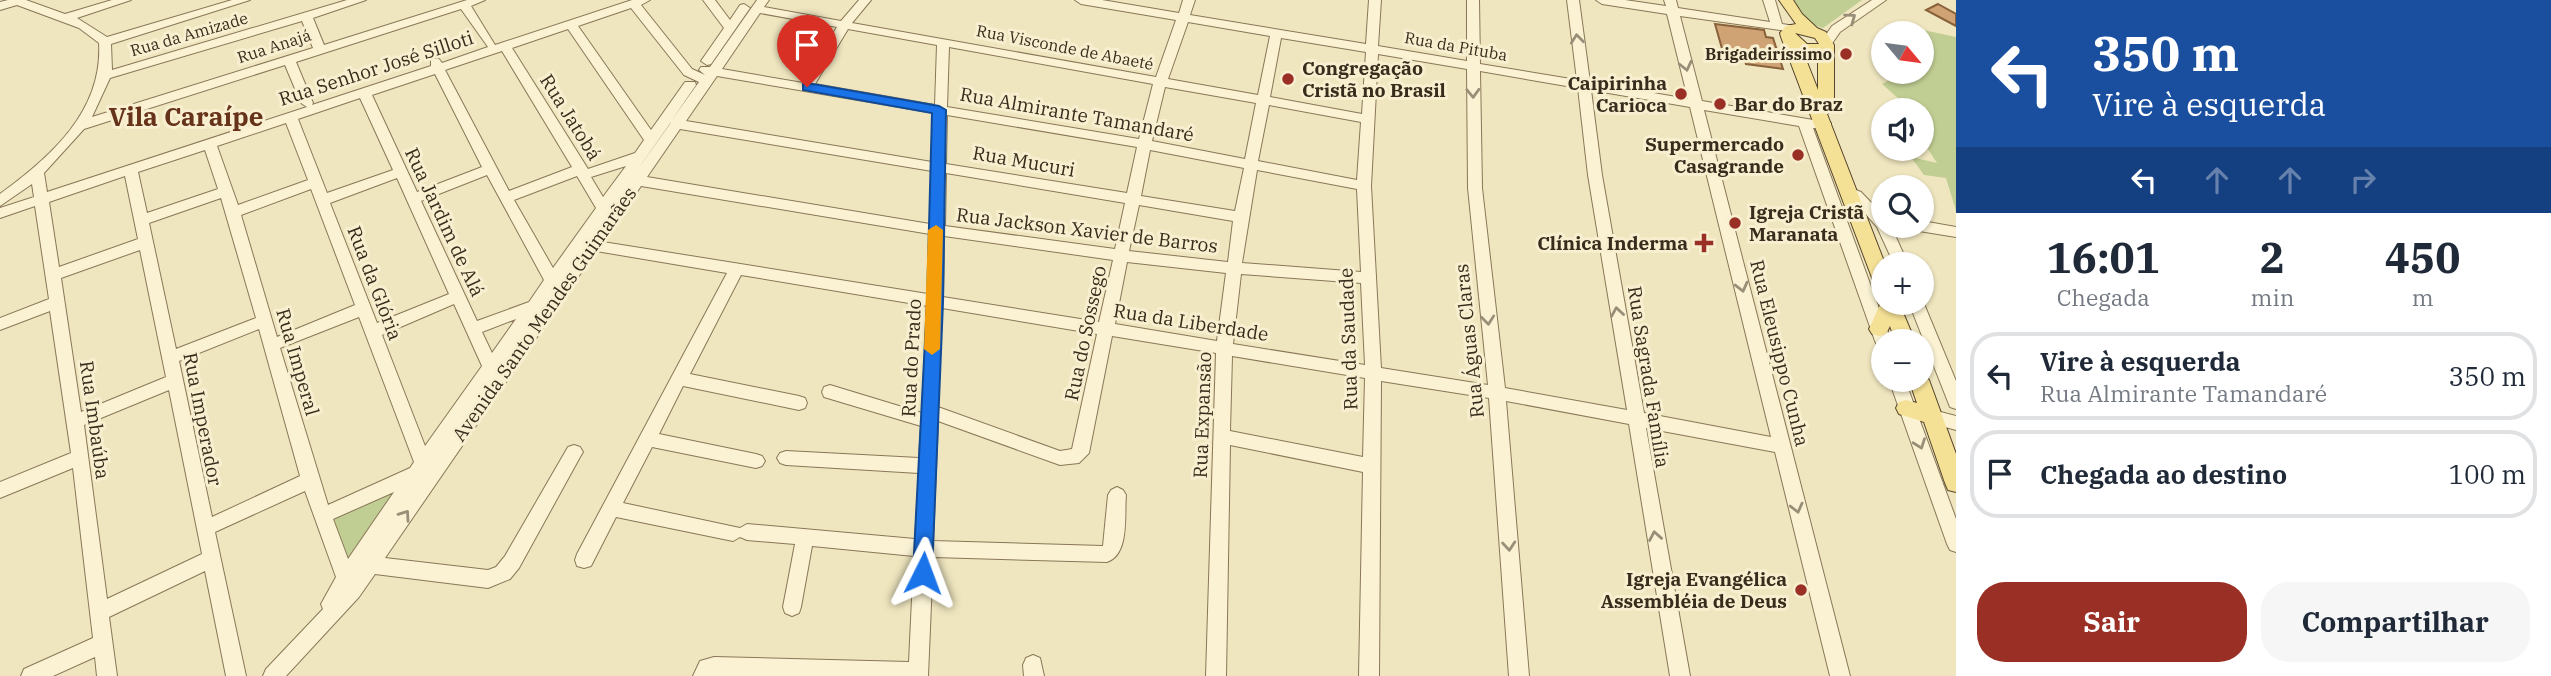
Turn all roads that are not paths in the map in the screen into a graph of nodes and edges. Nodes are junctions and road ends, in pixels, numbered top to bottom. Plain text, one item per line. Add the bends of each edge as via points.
1 (125, 0) edge
2 (244, 0) edge
3 (360, 0) edge
4 (479, 0) edge
5 (709, 0) edge
6 (864, 0) edge
7 (1081, 0) edge
8 (1189, 0) edge
9 (1375, 0) edge
10 (1473, 0) edge
11 (1573, 0) edge
12 (1602, 0) edge
13 (1769, 0) edge
14 (1780, 0) edge
15 (1786, 0) edge
16 (1880, 0) edge
17 (17, 1) edge
18 (635, 1) edge
19 (1103, 2) edge
20 (756, 3) edge
21 (335, 4) edge
22 (464, 5) junction
23 (1671, 5) edge
24 (0, 6) edge
25 (306, 16) junction
26 (68, 17) junction
27 (1182, 18) junction
28 (571, 24) junction
29 (845, 24) junction
30 (730, 28) junction
31 (1810, 29) junction
32 (1788, 31) junction
33 (1276, 34) junction
34 (105, 41) junction
35 (943, 41) junction
36 (490, 44) junction
37 (1826, 45) junction
38 (505, 46) junction
39 (320, 49) junction
40 (1373, 50) junction
41 (289, 59) junction
42 (436, 65) junction
43 (1472, 67) junction
44 (704, 74) junction
45 (107, 75) junction
46 (1160, 82) junction
47 (1582, 85) junction
48 (807, 87) junction
49 (364, 92) junction
50 (1264, 101) junction
51 (307, 103) junction
52 (1695, 104) junction
53 (939, 110) junction
54 (290, 116) junction
55 (1368, 119) junction
56 (1805, 122) junction
57 (676, 124) junction
58 (79, 126) junction
59 (1826, 126) junction
60 (651, 139) junction
61 (209, 143) junction
62 (1144, 144) junction
63 (638, 157) junction
64 (1252, 164) junction
65 (938, 165) junction
66 (490, 169) junction
67 (131, 170) junction
68 (37, 171) junction
69 (582, 172) junction
70 (400, 173) junction
71 (636, 180) junction
72 (316, 183) junction
73 (1364, 186) junction
74 (226, 191) junction
75 (1856, 195) junction
76 (41, 196) junction
77 (507, 197) junction
78 (1132, 199) junction
79 (323, 200) junction
80 (412, 200) junction
81 (0, 203) edge
82 (603, 208) junction
83 (1871, 210) edge
84 (233, 212) junction
85 (0, 213) edge
86 (1241, 217) junction
87 (142, 220) junction
88 (936, 229) junction
89 (1934, 229) edge
90 (1956, 232) edge
91 (146, 242) junction
92 (585, 245) junction
93 (1872, 252) edge
94 (1878, 252) edge
95 (1121, 255) junction
96 (1233, 268) junction
97 (736, 270) junction
98 (54, 275) junction
99 (1367, 278) junction
100 (553, 282) junction
101 (459, 296) junction
102 (58, 302) junction
103 (935, 302) junction
104 (536, 305) junction
105 (362, 309) junction
106 (1922, 315) edge
107 (264, 321) junction
108 (0, 324) edge
109 (1879, 329) edge
110 (474, 330) junction
111 (1105, 330) junction
112 (372, 332) junction
113 (272, 345) junction
114 (1224, 349) junction
115 (170, 358) junction
116 (491, 368) junction
117 (1373, 374) junction
118 (680, 379) junction
119 (174, 381) junction
120 (830, 392) dead end
121 (1901, 392) edge
122 (1927, 392) edge
123 (1932, 392) edge
124 (1497, 393) junction
125 (1956, 402) edge
126 (799, 403) dead end
127 (1906, 408) junction
128 (1941, 414) edge
129 (929, 416) junction
130 (1634, 418) junction
131 (74, 422) junction
132 (1223, 437) junction
133 (649, 439) junction
134 (1782, 446) junction
135 (574, 452) dead end
136 (80, 457) junction
137 (786, 458) dead end
138 (756, 461) dead end
139 (1956, 465) edge
140 (928, 466) junction
141 (1372, 466) junction
142 (420, 468) junction
143 (310, 480) junction
144 (1956, 483) edge
145 (0, 490) edge
146 (1117, 495) dead end
147 (612, 508) junction
148 (322, 516) junction
149 (204, 528) junction
150 (806, 537) junction
151 (1956, 544) edge
152 (924, 548) junction
153 (210, 559) junction
154 (584, 560) dead end
155 (370, 565) junction
156 (348, 586) junction
157 (792, 607) dead end
158 (99, 612) junction
159 (103, 643) junction
160 (918, 674) edge
161 (30, 676) edge
162 (107, 676) edge
163 (236, 676) edge
164 (273, 676) edge
165 (703, 676) edge
166 (1216, 676) edge
167 (1369, 676) edge
168 (1519, 676) edge
169 (1680, 676) edge
170 (1840, 676) edge

1 - 26 street
2 - 34 street
3 - 21 street, Rua da Amizade
4 - 22 street, Rua Anajá
5 - 30 street
6 - 29 street
7 - 19 street, Rua da Pituba
8 - 27 street, Rua do Sossego
9 - 40 street, Rua da Saudade
10 - 43 street, Rua Águas Claras
47 -> 11 street, Rua Sagrada Família
12 - 23 street
13 - 32 street
14 - 32 main road
15 - 31 main road
37 -> 16 street via 1836,29
17 - 24 street
17 - 26 street
18 - 28 street, Rua Senhor José Silloti
18 - 36 street, Rua Senhor José Silloti
18 - 44 street via 688,72
19 - 27 street, Rua da Pituba
20 - 29 street, Rua Visconde de Abaeté
20 - 30 street, Avenida Santo Mendes Guimarães
20 - 44 street, Avenida Santo Mendes Guimarães
21 - 25 street, Rua da Amizade
22 - 36 street
22 - 39 street, Rua Anajá
23 - 32 street
23 -> 52 street, Rua Eleusippo Cunha
25 - 39 street
25 - 45 street, Rua da Amizade
26 - 34 street via 93,29
27 - 33 street, Rua da Pituba
27 - 46 street, Rua do Sossego
28 - 38 street, Rua Senhor José Silloti
28 - 60 street
29 - 35 street, Rua Visconde de Abaeté
29 - 48 street
30 - 44 street, Avenida Santo Mendes Guimarães
31 - 32 main road
31 - 37 main road via 1821,35
32 - 37 main road via 1813,49
32 - 59 main road
33 - 40 street, Rua da Pituba
33 - 50 street, Rua Expansão
34 - 45 street
35 - 46 street, Rua Visconde de Abaeté
35 - 53 street, Rua do Prado
36 - 42 street, Rua Senhor José Silloti
37 - 75 main road via 1826,108
38 - 42 street, Rua Senhor José Silloti
38 - 69 street, Rua Jatobá
39 - 41 street, Rua Anajá
40 - 43 street, Rua da Pituba
40 - 55 street, Rua da Saudade
41 - 51 street
41 - 58 street, Rua Anajá
42 - 49 street, Rua Senhor José Silloti
42 - 51 street, Rua Senhor José Silloti
42 - 66 street
43 - 47 street, Rua da Pituba
43 -> 124 street, Rua Águas Claras via 1475,188
44 - 48 street, Rua Almirante Tamandaré
44 - 57 street, Avenida Santo Mendes Guimarães
44 - 60 street, Avenida Santo Mendes Guimarães
45 - 58 street
46 - 50 street, Rua Visconde de Abaeté
46 - 62 street, Rua do Sossego
47 - 52 street, Rua da Pituba
130 -> 47 street, Rua Sagrada Família
48 - 53 street, Rua Almirante Tamandaré
49 - 54 street, Rua Senhor José Silloti
49 - 70 street, Rua Jardim de Alá
50 - 55 street, Rua Visconde de Abaeté
50 - 64 street, Rua Expansão
51 - 76 street, Rua Senhor José Silloti
52 - 56 street, Rua da Pituba
52 -> 134 street, Rua Eleusippo Cunha
53 - 62 street, Rua Almirante Tamandaré
53 - 65 street, Rua do Prado
54 - 61 street, Rua Senhor José Silloti
54 - 72 street, Rua da Glória
55 - 73 street, Rua da Saudade
56 - 59 street, Rua da Pituba
56 - 109 street
57 - 65 street, Rua Mucuri
57 - 71 street, Avenida Santo Mendes Guimarães
58 - 68 street
59 - 93 main road
60 - 63 street, Avenida Santo Mendes Guimarães
61 - 67 street, Rua Senhor José Silloti
61 - 74 street, Rua Imperal
62 - 64 street, Rua Almirante Tamandaré
62 - 78 street, Rua do Sossego
63 - 69 street
63 - 82 street, Avenida Santo Mendes Guimarães
64 - 73 street, Rua Almirante Tamandaré
64 - 86 street, Rua Expansão
65 - 78 street, Rua Mucuri
65 - 88 street, Rua do Prado
66 - 77 street
66 - 80 street
67 - 76 street, Rua Senhor José Silloti
67 - 87 street, Rua Imperador
68 - 76 street, Rua Imbaúba
68 - 81 street
69 - 77 street
69 - 82 street, Rua Jatobá
70 - 79 street
70 - 80 street, Rua Jardim de Alá
71 - 88 street, Rua Jackson Xavier de Barros
71 - 92 street, Avenida Santo Mendes Guimarães
72 - 79 street, Rua da Glória
72 - 84 street
73 - 99 street, Rua da Saudade
74 - 84 street, Rua Imperal
74 - 87 street
75 - 83 street
75 - 94 main road
76 - 81 street, Rua Senhor José Silloti
76 - 85 street, Rua Senhor José Silloti
76 - 98 street, Rua Imbaúba
77 - 100 street
78 - 86 street, Rua Mucuri
78 - 95 street, Rua do Sossego
79 - 105 street, Rua da Glória
80 - 101 street, Rua Jardim de Alá
82 - 92 street, Avenida Santo Mendes Guimarães
84 - 107 street, Rua Imperal
86 - 96 street, Rua Expansão
87 - 91 street, Rua Imperador
88 - 95 street, Rua Jackson Xavier de Barros
88 - 103 street, Rua do Prado
89 - 90 street
91 - 98 street
91 - 115 street, Rua Imperador
92 - 97 street, Rua da Liberdade
92 - 100 street, Avenida Santo Mendes Guimarães
155 -> 92 street, Avenida Santo Mendes Guimarães
95 - 96 street, Rua Jackson Xavier de Barros
95 - 111 street, Rua do Sossego
96 - 99 street, Rua Jackson Xavier de Barros
96 - 114 street, Rua Expansão
97 - 103 street, Rua da Liberdade
97 - 118 street
98 - 102 street, Rua Imbaúba
99 - 117 street, Rua da Saudade
100 - 104 street, Avenida Santo Mendes Guimarães
101 - 110 street, Rua Jardim de Alá
101 - 112 street
102 - 108 street
102 - 131 street, Rua Imbaúba
103 - 111 street, Rua da Liberdade
103 - 129 street, Rua do Prado
104 - 110 street
104 - 116 street, Avenida Santo Mendes Guimarães
105 - 112 street, Rua da Glória
105 - 113 street
106 - 125 street
107 - 113 street, Rua Imperal
107 - 115 street
110 - 116 street, Rua Jardim de Alá
111 - 114 street, Rua da Liberdade
111 - 129 street, Rua do Sossego via 1080,453 1073,458 1060,458
112 - 142 street, Rua da Glória
113 - 143 street, Rua Imperal
114 - 117 street, Rua da Liberdade
114 - 132 street, Rua Expansão
115 - 119 street, Rua Imperador
116 - 142 street, Avenida Santo Mendes Guimarães
117 - 124 street, Rua da Liberdade
117 - 141 street, Rua da Saudade
118 - 126 street
118 - 133 street
119 - 131 street
119 - 149 street, Rua Imperador
120 - 129 street
121 - 127 street
122 - 128 main road
123 - 128 main road
124 - 130 street, Rua da Liberdade
124 -> 168 street, Rua Águas Claras
127 - 128 main road
127 -> 151 street
128 - 139 main road
128 - 144 main road
129 - 140 street, Rua do Prado
130 - 134 street, Rua da Liberdade
169 -> 130 street, Rua Sagrada Família
131 - 136 street, Rua Imbaúba
132 - 141 street
132 - 166 street, Rua Expansão
133 - 138 street
133 - 147 street
134 -> 170 street, Rua Eleusippo Cunha
135 - 155 street via 512,562 499,576 479,579
136 - 145 street
136 - 158 street, Rua Imbaúba
137 - 140 street
140 - 152 street, Rua do Prado
141 - 167 street, Rua da Saudade
142 - 148 street
142 - 156 street, Avenida Santo Mendes Guimarães
143 - 148 street, Rua Imperal
143 - 149 street
146 - 152 street via 1113,547 1107,554
147 - 150 street via 740,533
147 - 154 street
148 - 156 street, Rua Imperal
149 - 153 street, Rua Imperador
150 - 152 street
150 - 157 street
152 - 160 street, Rua do Prado
153 - 158 street
153 - 163 street, Rua Imperador
155 - 156 street, Avenida Santo Mendes Guimarães
156 - 164 street, Avenida Santo Mendes Guimarães
158 - 159 street, Rua Imbaúba
159 - 161 street
159 - 162 street, Rua Imbaúba
160 - 165 street via 713,667

